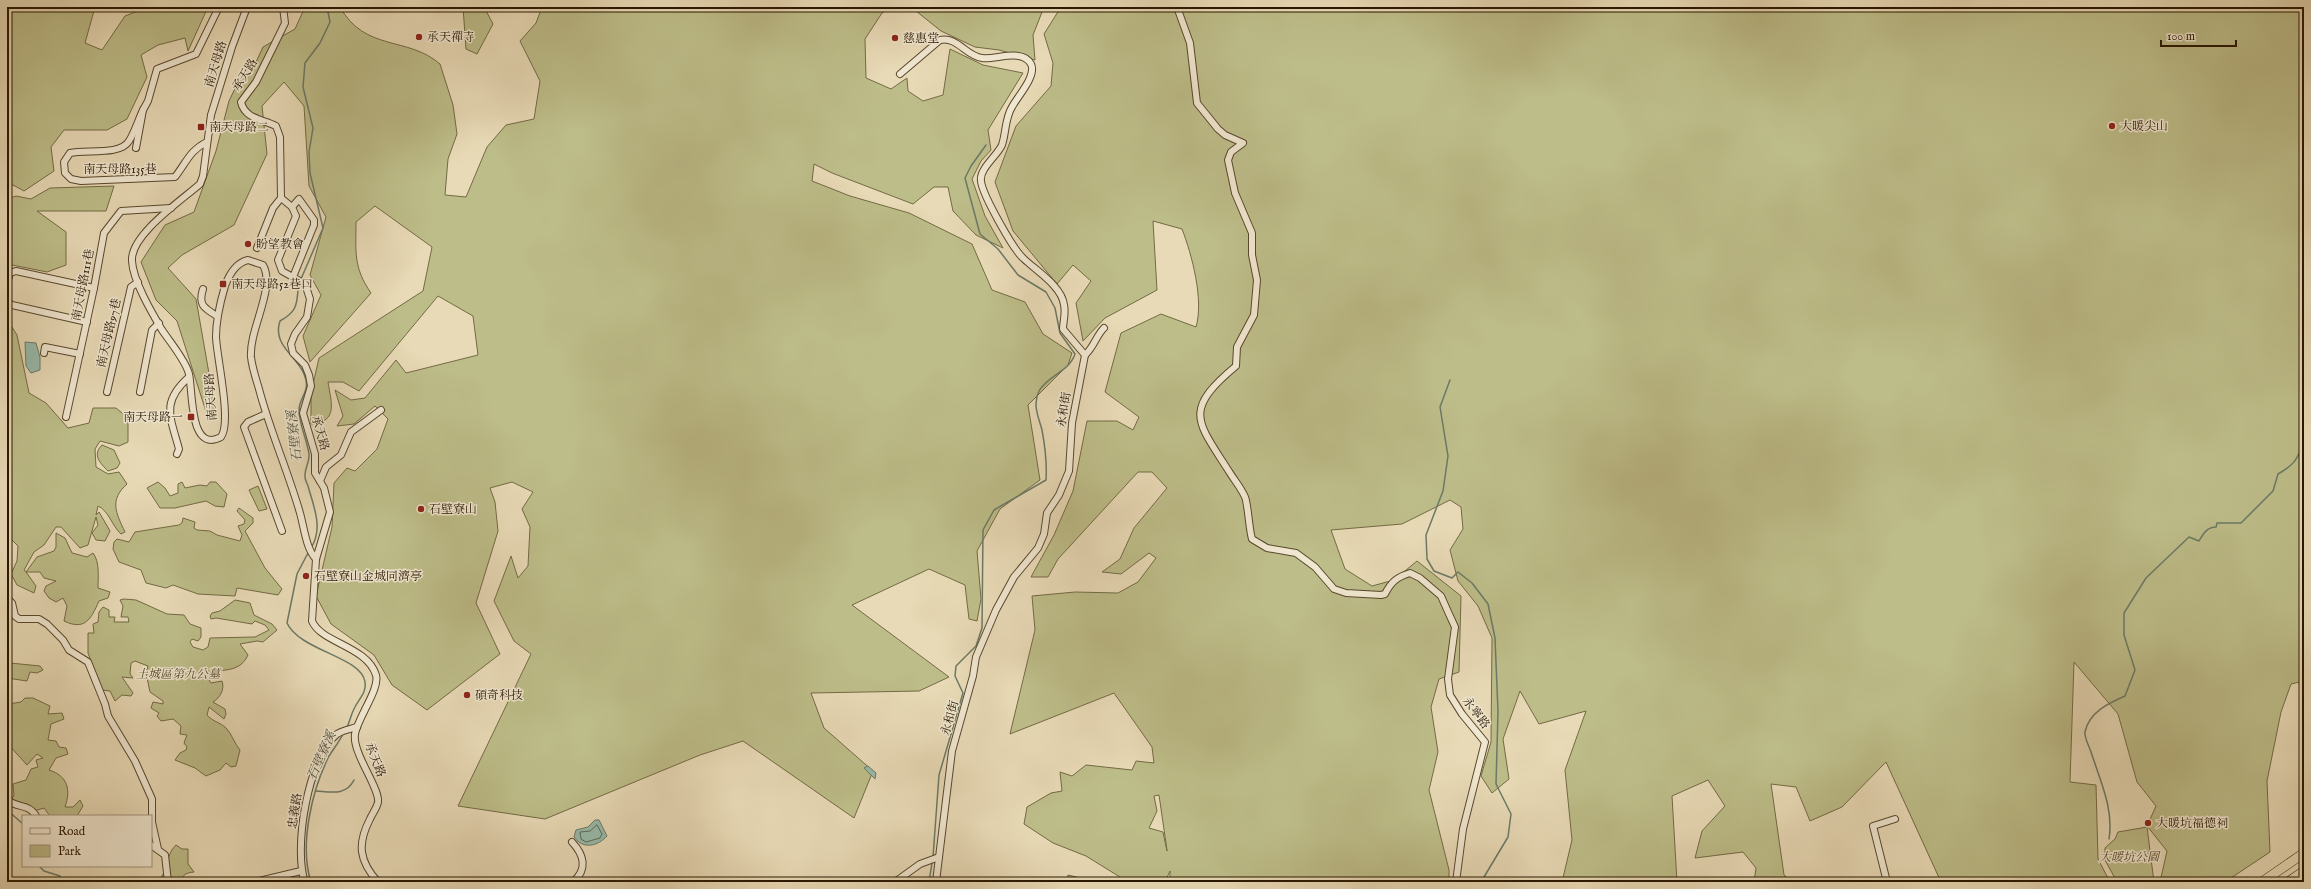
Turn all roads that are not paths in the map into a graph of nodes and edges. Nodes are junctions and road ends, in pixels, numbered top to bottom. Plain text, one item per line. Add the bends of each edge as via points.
1 (219, 7) edge
2 (247, 7) edge
3 (283, 7) edge
4 (1177, 7) edge
5 (900, 74) dead end
6 (143, 110) junction
7 (207, 142) junction
8 (136, 148) dead end
9 (281, 198) junction
10 (292, 207) junction
11 (171, 208) junction
12 (256, 248) dead end
13 (293, 277) junction
14 (138, 282) junction
15 (7, 283) edge
16 (94, 288) junction
17 (203, 289) dead end
18 (9, 303) edge
19 (217, 316) junction
20 (87, 322) junction
21 (159, 323) junction
22 (1104, 328) dead end
23 (44, 353) dead end
24 (80, 354) junction
25 (1085, 355) junction
26 (189, 377) junction
27 (107, 392) dead end
28 (140, 392) dead end
29 (381, 410) dead end
30 (266, 414) junction
31 (66, 417) dead end
32 (177, 454) dead end
33 (320, 481) junction
34 (282, 531) dead end
35 (315, 558) junction
36 (7, 598) edge
37 (357, 728) junction
38 (7, 799) edge
39 (36, 815) edge
40 (1894, 818) dead end
41 (572, 842) dead end
42 (152, 846) edge
43 (158, 849) junction
44 (2304, 853) edge
45 (937, 858) junction
46 (301, 871) junction
47 (2304, 871) edge
48 (168, 882) edge
49 (254, 882) edge
50 (305, 882) edge
51 (378, 882) edge
52 (573, 882) edge
53 (895, 882) edge
54 (936, 882) edge
55 (1456, 882) edge
56 (1887, 882) edge
57 (2262, 882) edge
58 (2288, 882) edge

1 - 6 street via 196,54 157,69
2 - 7 street, 南天母路 via 211,115
3 - 9 street, 承天路 via 284,23 256,82 241,102 243,110 250,116 276,126 280,137
4 - 55 street, 永寧路 via 1190,42 1197,103 1218,129 1243,143 1231,152 1228,160 1235,194 1252,233 1252,255 1257,280 1254,314 1238,347 1236,366 1211,389 1199,414 1205,434 1245,498 1252,539 1267,548 1296,553 1315,567 1334,589 1346,593 1385,594 1390,584 1399,576 1410,573 1441,596 1454,627 1448,679 1450,695 1485,742 1463,829
5 - 25 street via 940,40 952,40 978,58 989,59 1010,55 1025,58 1030,62 1032,68 1028,81 1011,108 1001,145 983,172 981,184 1021,257 1048,280 1062,298 1063,329
6 - 7 street, 南天母路135巷 via 128,143 119,150 81,150 70,153 64,162 65,173 71,179 81,181 175,177 196,147
6 - 8 street
7 - 11 street, 南天母路 via 200,184
9 - 10 street
9 - 12 street via 272,208
10 - 13 street, 承天路 via 296,216 278,260 282,271
10 - 13 street via 299,198 314,220
11 - 14 street, 南天母路 via 148,228 139,241 131,259 133,273
11 - 16 street, 南天母路111巷 via 121,211 111,221 104,232
13 - 33 street, 承天路 via 305,284 310,299 307,317 291,344 293,353 305,365 309,375 311,386 302,413 315,454 315,473
14 - 21 street, 南天母路
14 - 27 street, 南天母路97巷 via 131,287
15 - 16 street via 10,273 16,271
16 - 20 street, 南天母路111巷
17 - 19 street via 201,304
18 - 20 street
19 - 26 street, 南天母路 via 216,337 224,398 224,434 217,440 205,438 196,429
19 - 30 street, 南天母路 via 227,280 236,266 248,260 263,265 267,272 267,280 251,358
20 - 24 street, 南天母路111巷
21 - 26 street, 南天母路
21 - 28 street via 152,330
22 - 25 street via 1098,334 1091,350
23 - 24 street via 44,347
24 - 31 street, 南天母路111巷
25 - 45 street, 永和街 via 1072,423 1070,471 1047,514 1044,534 1038,548 1014,577 996,610 976,657 952,751
26 - 32 street via 171,398 170,411 179,448
29 - 33 street via 351,432 341,455 326,467
30 - 34 street via 248,422 244,427
30 - 35 street, 南天母路
33 - 35 street, 承天路 via 330,512
35 - 37 street, 承天路 via 312,614 314,624 318,629 360,654 370,664 376,676 375,689
36 - 43 street via 12,603 15,616 19,619 39,619 47,624 69,650 88,662 108,716 135,760 152,799 152,822
37 - 46 street, 忠義路 via 338,734 319,762 306,800
37 - 51 street, 承天路 via 356,741 366,775 375,789 378,802 361,842 361,855
38 - 39 street via 11,803 26,805
40 - 56 street via 1874,826
41 - 52 street via 578,848 584,864 583,871
42 - 43 street
43 - 48 street via 165,855
44 - 57 highway
45 - 53 street via 920,864
45 - 54 street, 永和街
46 - 49 street
46 - 50 street, 忠義路
47 - 58 highway

